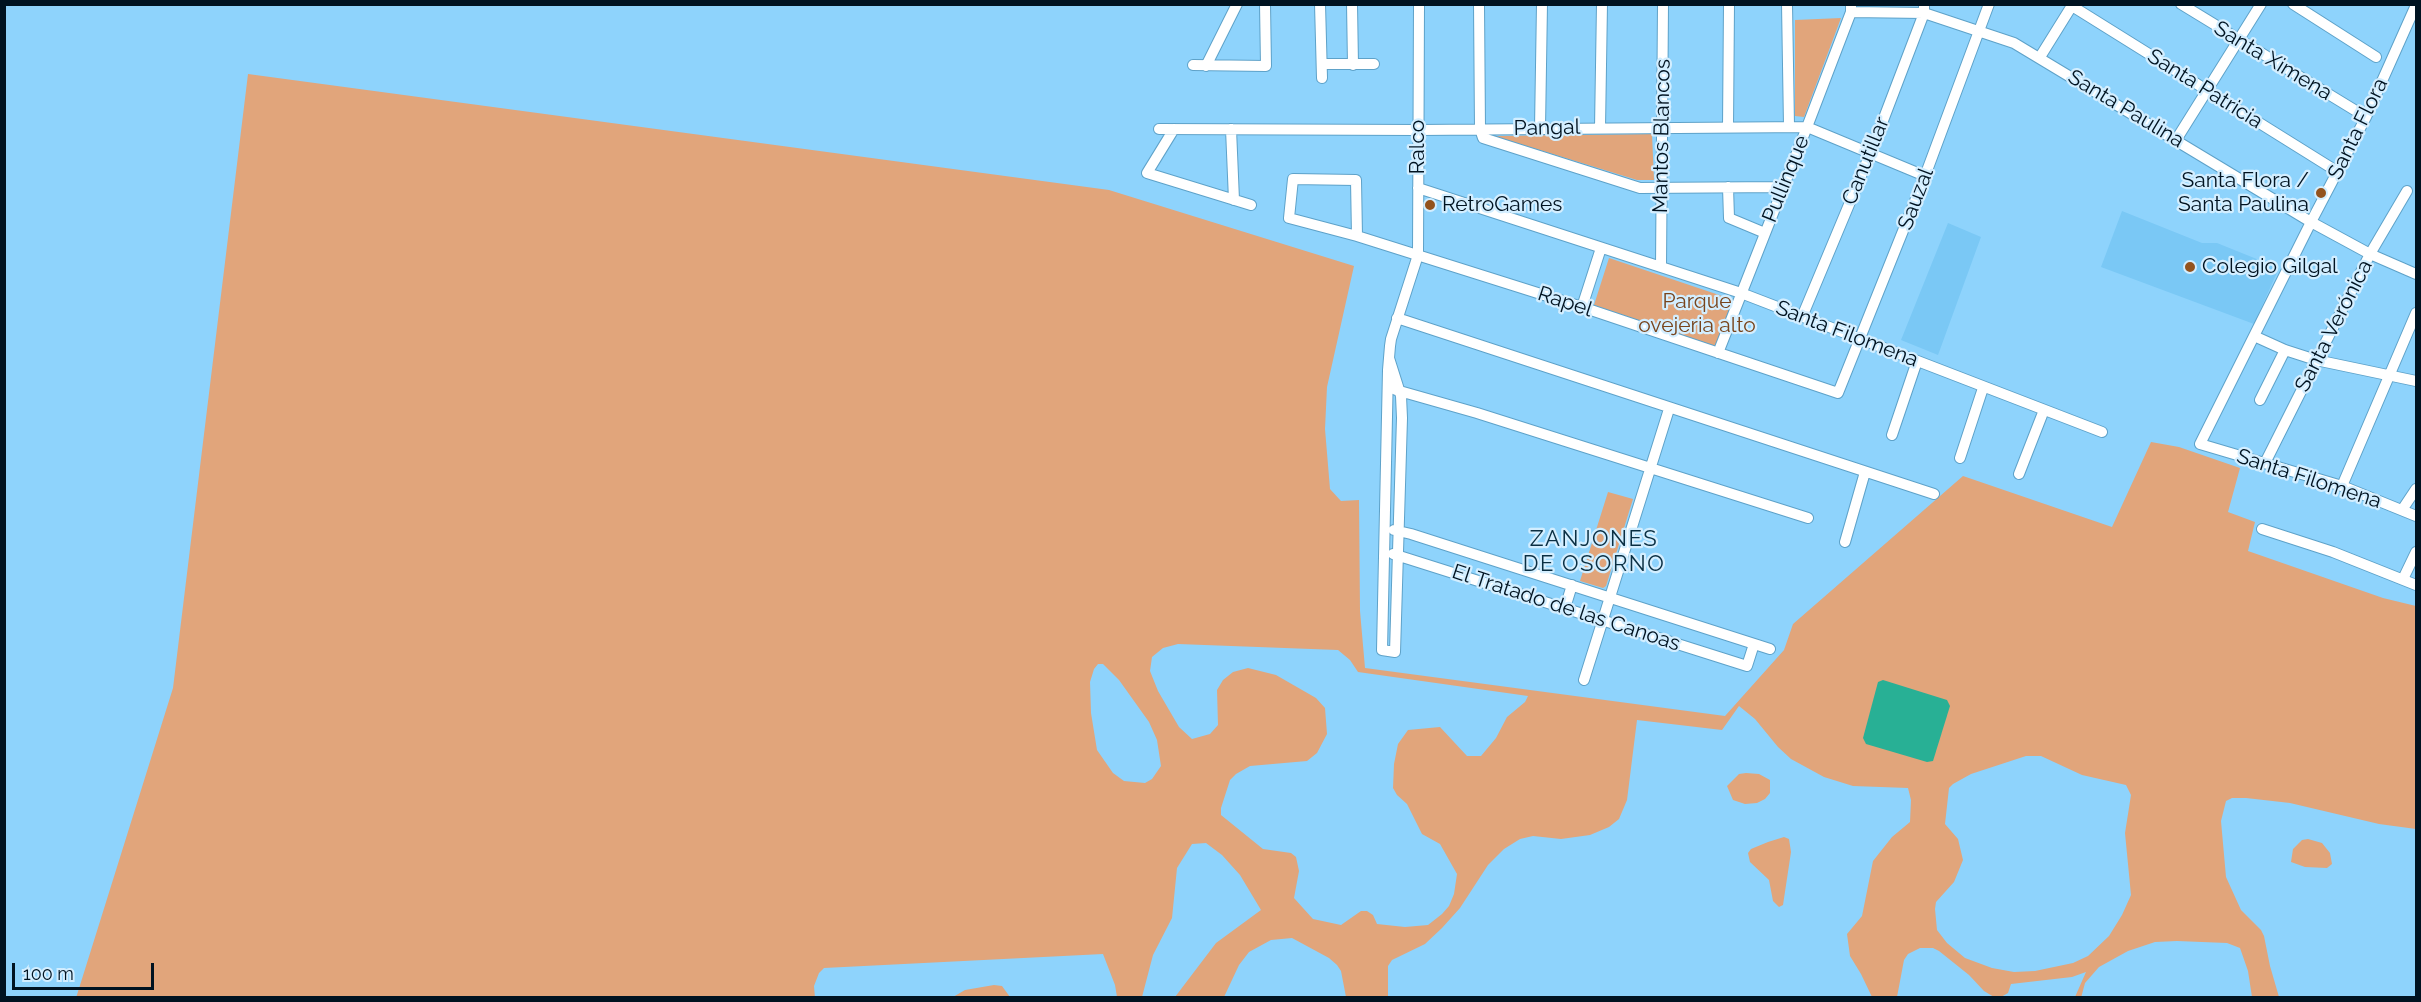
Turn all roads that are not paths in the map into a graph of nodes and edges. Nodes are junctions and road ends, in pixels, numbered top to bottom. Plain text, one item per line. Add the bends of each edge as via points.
1 (1238, 4) edge
2 (1265, 4) edge
3 (1320, 4) edge
4 (1352, 4) edge
5 (1419, 4) edge
6 (1479, 4) edge
7 (1542, 4) edge
8 (1602, 4) edge
9 (1663, 4) edge
10 (1729, 4) edge
11 (1787, 4) edge
12 (1989, 4) edge
13 (2181, 4) edge
14 (2261, 4) edge
15 (2293, 4) edge
16 (2073, 5) edge
17 (2416, 5) edge
18 (1851, 8) edge
19 (1924, 9) edge
20 (1979, 32) junction
21 (2239, 40) junction
22 (2040, 57) junction
23 (2376, 57) dead end
24 (1322, 64) junction
25 (1374, 64) dead end
26 (1193, 65) dead end
27 (1353, 65) junction
28 (1206, 66) junction
29 (1322, 78) dead end
30 (2208, 91) junction
31 (2366, 117) junction
32 (1789, 126) junction
33 (1662, 127) junction
34 (1728, 127) junction
35 (1807, 127) junction
36 (1540, 128) junction
37 (1600, 128) junction
38 (1159, 129) dead end
39 (1174, 129) junction
40 (1232, 129) junction
41 (1480, 129) junction
42 (1419, 130) junction
43 (2176, 140) junction
44 (1871, 152) junction
45 (2338, 172) junction
46 (1925, 176) junction
47 (1783, 187) junction
48 (1418, 188) junction
49 (1661, 188) junction
50 (1728, 188) junction
51 (2407, 191) dead end
52 (1234, 200) junction
53 (1251, 205) dead end
54 (2311, 222) junction
55 (1765, 233) junction
56 (1357, 236) junction
57 (1601, 248) junction
58 (2370, 254) junction
59 (1418, 255) junction
60 (1661, 267) junction
61 (2416, 274) edge
62 (1742, 293) junction
63 (1581, 307) junction
64 (2416, 313) edge
65 (1802, 316) junction
66 (1397, 318) junction
67 (2254, 336) junction
68 (1861, 339) junction
69 (2285, 350) junction
70 (1718, 353) junction
71 (2316, 360) junction
72 (1917, 361) junction
73 (2390, 375) junction
74 (2416, 381) edge
75 (1983, 388) junction
76 (1394, 390) junction
77 (1838, 393) joint
78 (2260, 400) dead end
79 (1669, 409) junction
80 (2044, 411) junction
81 (2102, 432) dead end
82 (1892, 435) dead end
83 (2200, 444) joint
84 (1960, 458) dead end
85 (2265, 463) junction
86 (1650, 467) junction
87 (1865, 472) junction
88 (2019, 474) dead end
89 (2342, 486) junction
90 (2416, 489) edge
91 (1934, 494) dead end
92 (2402, 510) junction
93 (2416, 516) edge
94 (1808, 518) dead end
95 (1384, 529) junction
96 (2262, 529) dead end
97 (1398, 531) junction
98 (1845, 542) dead end
99 (2416, 552) edge
100 (1384, 553) junction
101 (1398, 555) junction
102 (2403, 579) junction
103 (1572, 585) junction
104 (2416, 585) edge
105 (1609, 597) junction
106 (1565, 608) junction
107 (1602, 620) junction
108 (1754, 644) junction
109 (1770, 649) dead end
110 (1584, 680) dead end

1 - 28 street
2 - 28 street via 1266,66
3 - 24 street
4 - 27 street
5 - 42 street, Ralco
6 - 41 street
7 - 36 street
8 - 37 street
9 - 33 street, Mantos Blancos
10 - 34 street
11 - 32 street
12 - 20 street, Sauzal
13 - 21 street, Santa Ximena
14 - 21 street
15 - 23 street
16 - 22 street
16 - 30 street, Santa Patricia
17 - 31 street, Santa Flora
18 - 19 street, Santa Paulina
18 - 35 street, Pullinque
19 - 20 street, Santa Paulina
19 - 44 street, Canutillar
20 - 22 street, Santa Paulina via 2014,43
20 - 46 street, Sauzal
21 - 30 street
21 - 31 street, Santa Ximena
22 - 43 street, Santa Paulina
24 - 27 street
24 - 29 street
25 - 27 street
26 - 28 street
30 - 43 street
30 - 45 street, Santa Patricia
31 - 45 street, Santa Flora
32 - 34 street, Pangal
32 - 35 street, Pangal
33 - 34 street, Pangal
33 - 37 street, Pangal
33 - 49 street, Mantos Blancos
35 - 44 street, Pangal
35 - 47 street, Pullinque
36 - 37 street, Pangal
36 - 41 street, Pangal
38 - 39 street, Pangal
39 - 40 street, Pangal
39 - 52 street via 1147,173
40 - 42 street, Pangal
40 - 52 street
41 - 42 street, Pangal
41 - 49 street via 1483,138 1640,188
42 - 48 street, Ralco
43 - 54 street, Santa Paulina
44 - 46 street, Pangal
44 - 65 street, Canutillar
45 - 54 street, Santa Flora
46 - 68 street, Sauzal
47 - 50 street
47 - 55 street, Pullinque
48 - 57 street, Santa Filomena
48 - 59 street, Ralco
49 - 50 street
49 - 60 street, Mantos Blancos
50 - 55 street via 1729,218
51 - 58 street, Santa Verónica
52 - 53 street
54 - 58 street, Santa Paulina
54 - 67 street, Santa Flora
55 - 62 street, Pullinque
56 - 56 street, Rapel via 1289,218 1293,179 1356,180
56 - 59 street, Rapel
57 - 60 street, Santa Filomena
57 - 63 street
58 - 61 street, Santa Paulina
58 - 71 street, Santa Verónica
59 - 63 street, Rapel
59 - 66 street, Ralco
60 - 62 street, Santa Filomena
62 - 65 street, Santa Filomena
62 - 70 street, Pullinque
63 - 70 street, Rapel
64 - 73 street
65 - 68 street, Santa Filomena
66 - 76 street, Ralco via 1389,357
66 - 79 street
67 - 69 street
67 - 83 street, Santa Flora
68 - 72 street, Santa Filomena
68 - 77 street, Sauzal
69 - 71 street
69 - 78 street
70 - 77 street, Rapel
71 - 73 street
71 - 85 street, Santa Verónica
72 - 75 street, Santa Filomena
72 - 82 street
73 - 74 street
73 - 89 street
75 - 80 street, Santa Filomena
75 - 84 street
76 - 86 street
76 - 95 street, Ralco
76 - 97 street, Ralco via 1402,418
79 - 86 street
79 - 87 street
80 - 81 street, Santa Filomena
80 - 88 street
83 - 85 street, Santa Filomena
85 - 89 street, Santa Filomena
86 - 94 street
86 - 105 street
87 - 91 street
87 - 98 street
89 - 92 street, Santa Filomena
90 - 92 street
92 - 93 street, Santa Filomena
95 - 97 street, El Tratado de las Canoas
95 - 100 street, Ralco
96 - 102 street
97 - 101 street, Ralco
97 - 103 street, El Tratado de las Canoas
99 - 102 street
100 - 101 street, El Tratado de las Canoas
100 - 101 street, Ralco via 1382,650 1395,652
101 - 106 street, El Tratado de las Canoas
102 - 104 street
103 - 105 street, El Tratado de las Canoas
103 - 106 street
105 - 107 street
105 - 108 street, El Tratado de las Canoas
106 - 107 street, El Tratado de las Canoas
107 - 108 street, El Tratado de las Canoas via 1747,666
107 - 110 street
108 - 109 street, El Tratado de las Canoas

